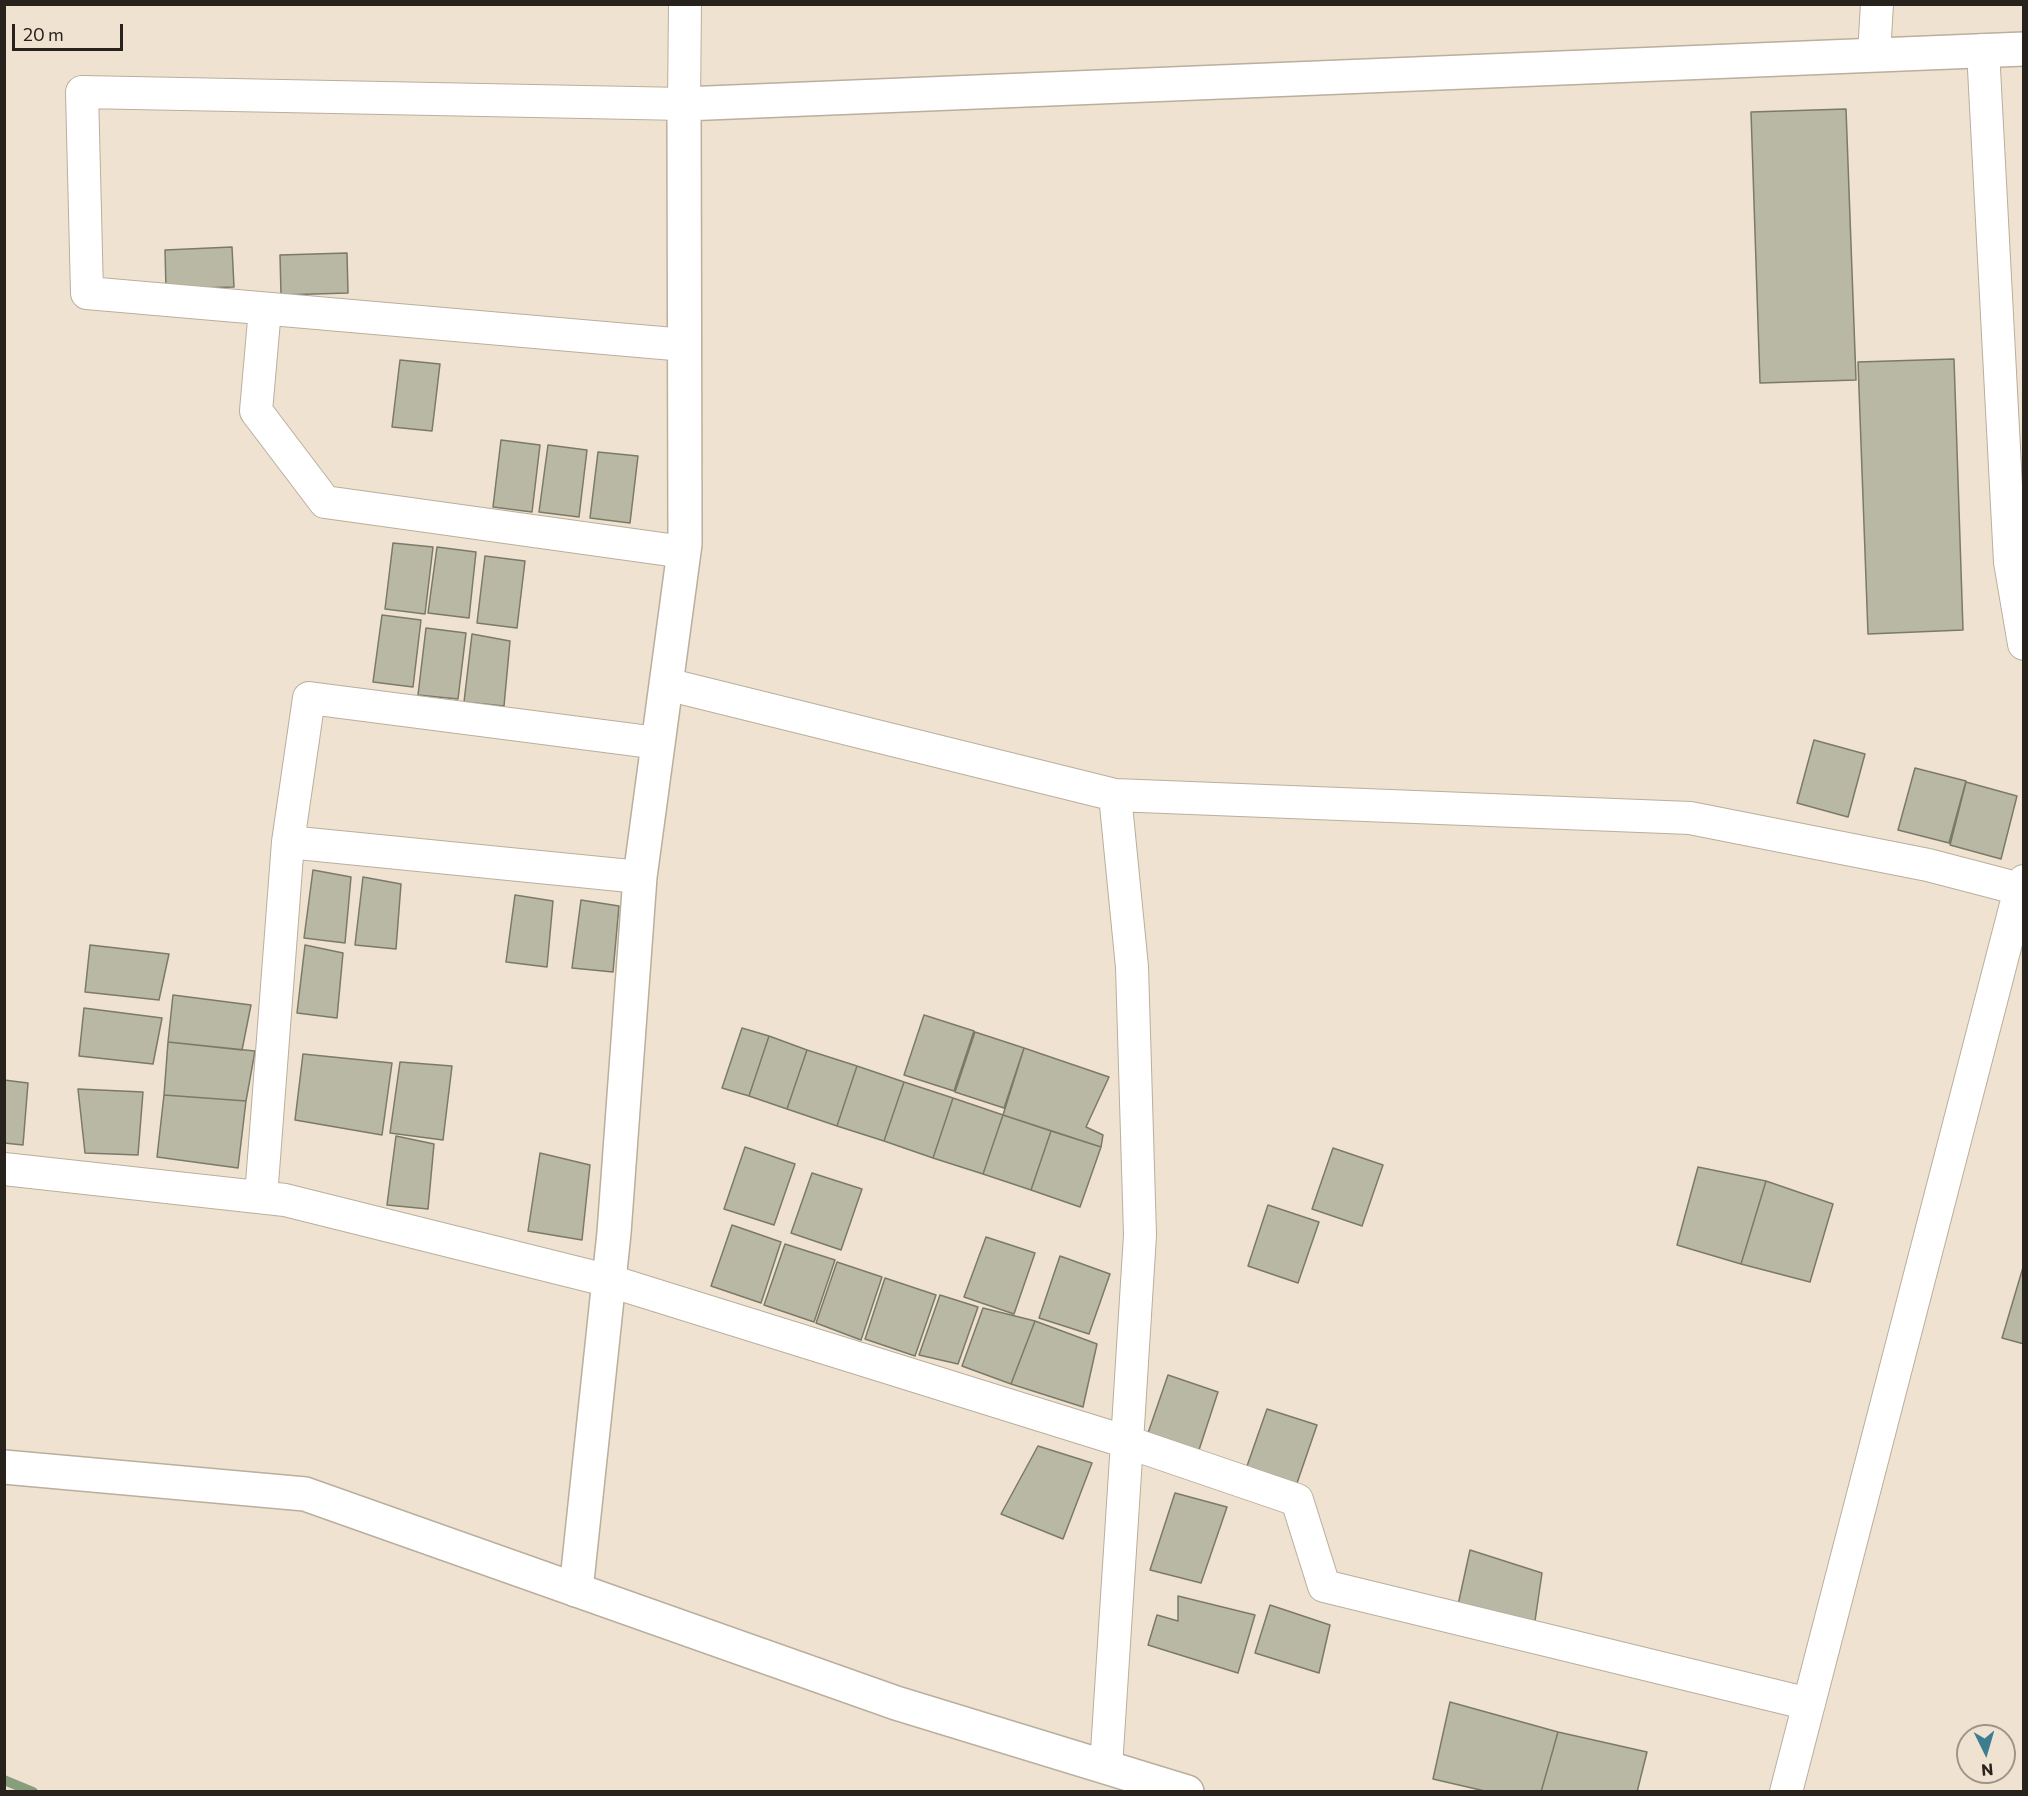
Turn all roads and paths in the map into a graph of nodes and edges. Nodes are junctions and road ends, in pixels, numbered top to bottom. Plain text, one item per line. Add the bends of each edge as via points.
1 (685, 4) edge
2 (1877, 4) edge
3 (2024, 49) edge
4 (1983, 50) junction
5 (1874, 54) junction
6 (684, 104) junction
7 (265, 309) junction
8 (685, 345) junction
9 (684, 552) junction
10 (2024, 644) edge
11 (666, 684) junction
12 (658, 743) junction
13 (1115, 795) junction
14 (288, 842) junction
15 (640, 877) junction
16 (2022, 887) edge
17 (4, 1169) edge
18 (261, 1197) junction
19 (610, 1281) junction
20 (1127, 1442) junction
21 (4, 1467) edge
22 (576, 1590) junction
23 (1809, 1704) junction
24 (1106, 1767) junction
25 (1187, 1791) edge
26 (1786, 1791) edge

1 - 6 street
2 - 5 street
3 - 4 street
4 - 5 street
4 - 10 street via 2010,562
5 - 6 street
6 - 7 street via 82,92 87,293
6 - 8 street
7 - 8 street
7 - 9 street via 256,411 325,502
8 - 9 street
9 - 11 street
11 - 12 street
11 - 13 street
12 - 14 street via 309,698
12 - 15 street
13 - 16 street via 1690,818
13 - 20 street via 1132,967 1140,1235
14 - 15 street
14 - 18 street
15 - 19 street
16 - 23 street
17 - 18 street
18 - 19 street
19 - 20 street
19 - 22 street
20 - 23 street via 1297,1500 1324,1586
20 - 24 street
21 - 22 street via 305,1494
22 - 24 street via 896,1702
23 - 26 street
24 - 25 street

